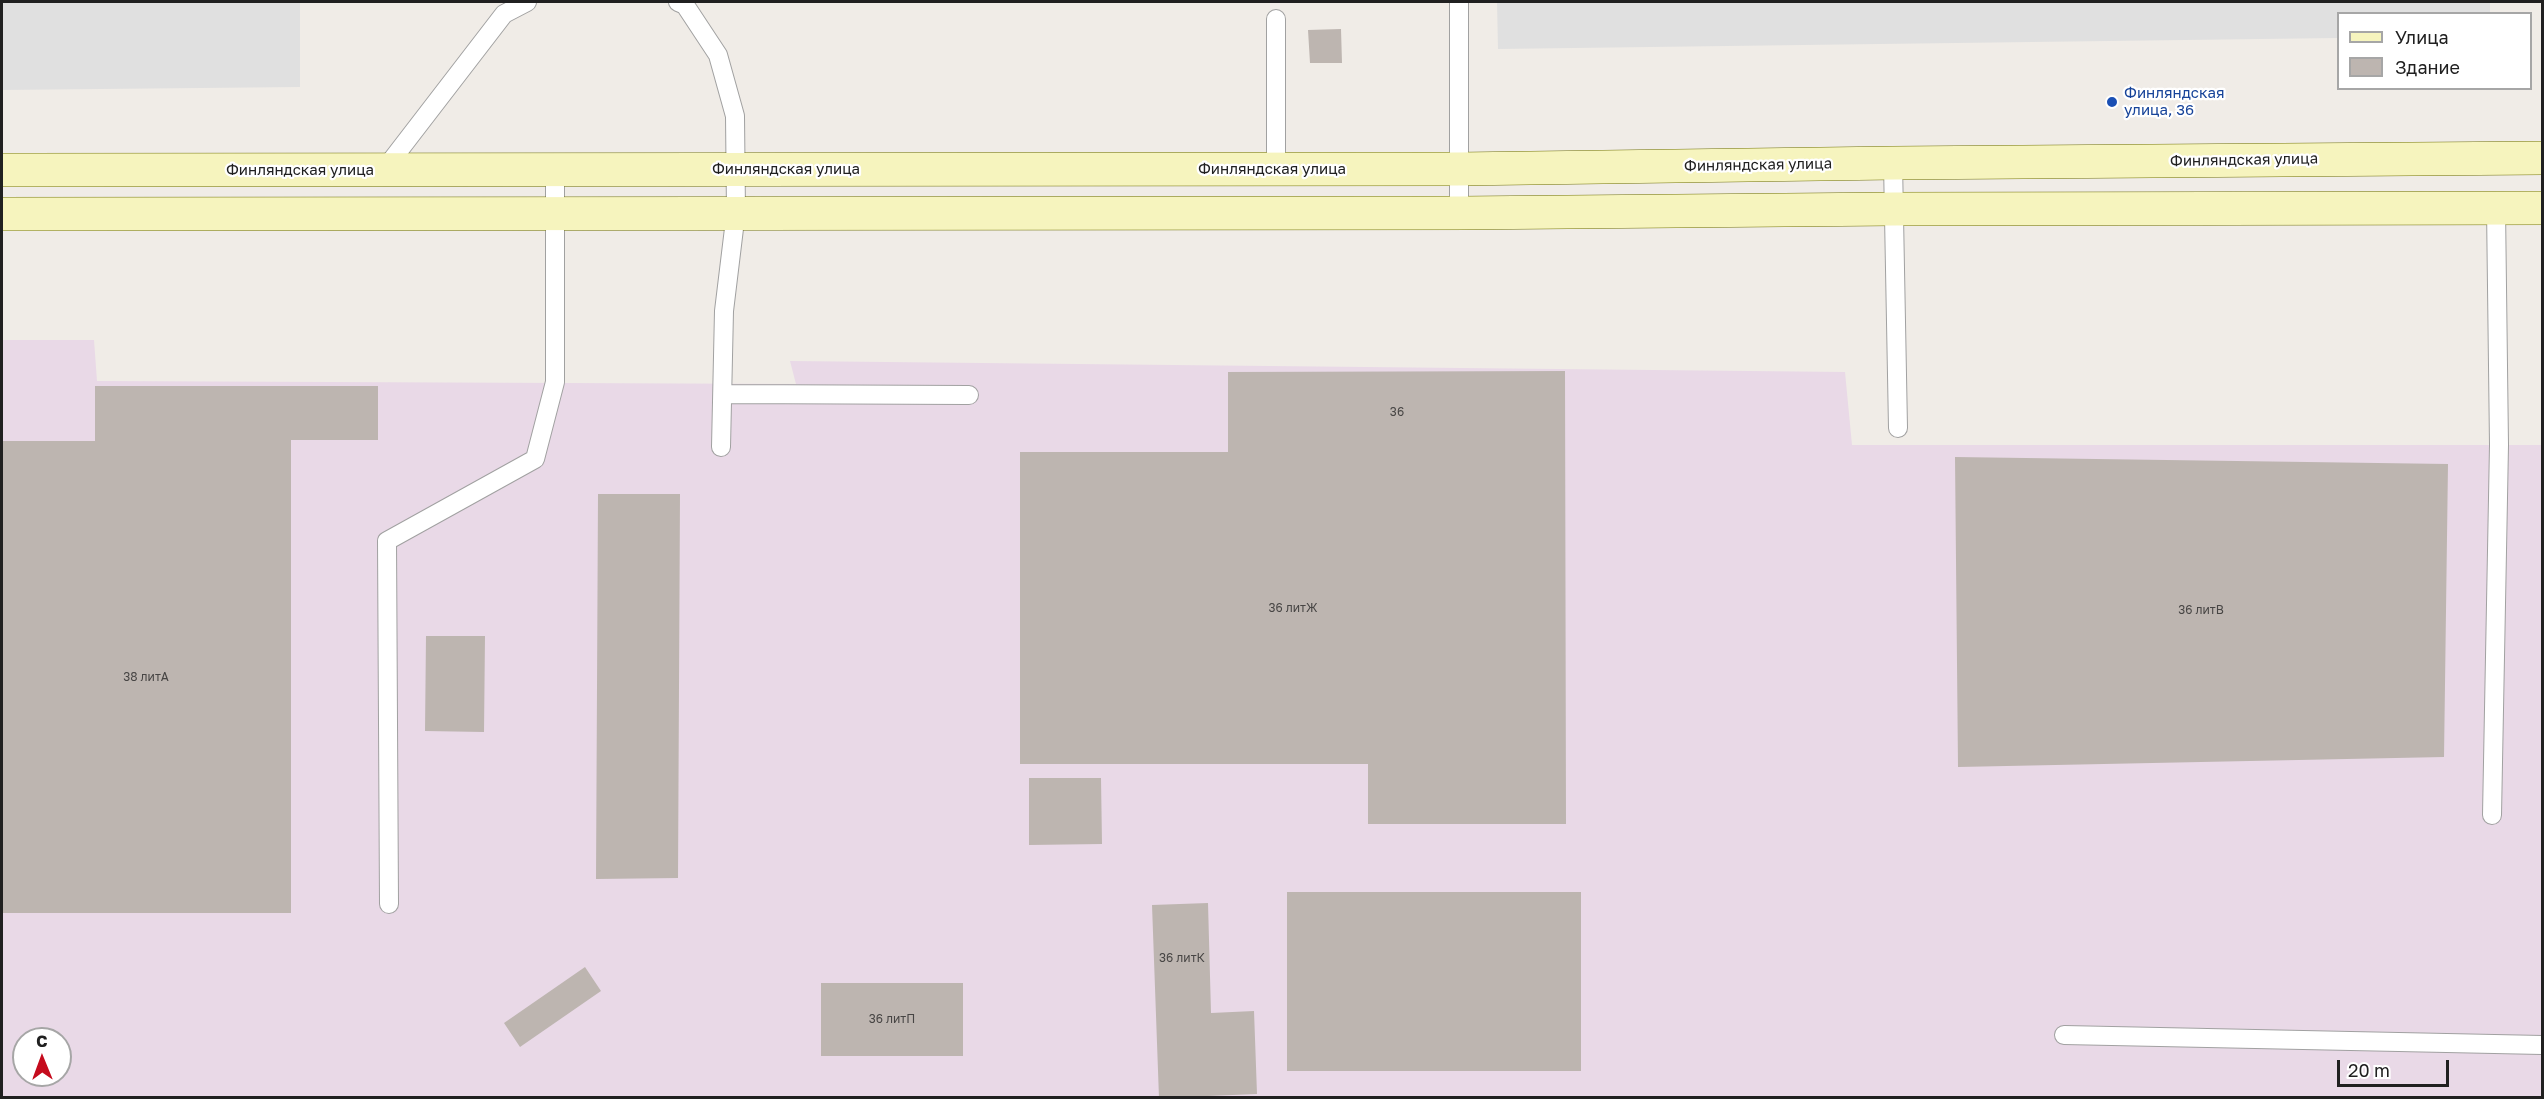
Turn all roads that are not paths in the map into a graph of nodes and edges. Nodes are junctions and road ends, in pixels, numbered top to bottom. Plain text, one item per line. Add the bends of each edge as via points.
1 (527, 2) edge
2 (678, 2) edge
3 (1459, 2) edge
4 (1276, 19) dead end
5 (2542, 158) edge
6 (1893, 163) junction
7 (737, 168) junction
8 (1276, 169) junction
9 (1458, 169) junction
10 (2, 170) edge
11 (384, 170) junction
12 (555, 170) junction
13 (2496, 208) junction
14 (2542, 208) edge
15 (1893, 209) junction
16 (736, 212) junction
17 (555, 213) junction
18 (1459, 213) junction
19 (2, 214) edge
20 (723, 394) junction
21 (969, 395) dead end
22 (1898, 428) dead end
23 (722, 447) dead end
24 (2492, 815) dead end
25 (389, 904) dead end
26 (2064, 1035) dead end
27 (2542, 1045) edge

1 - 11 lane via 504,14
2 - 7 lane via 686,5 718,55 735,116
3 - 9 lane
4 - 8 lane
5 - 6 street, Финляндская улица
6 - 9 street, Финляндская улица
6 - 15 lane
7 - 8 street, Финляндская улица
7 - 12 street, Финляндская улица
7 - 16 lane
8 - 9 street, Финляндская улица
9 - 18 lane
10 - 11 street, Финляндская улица
11 - 12 street, Финляндская улица
12 - 17 lane
13 - 14 street
13 - 15 street
13 - 24 lane via 2499,445
15 - 18 street
15 - 22 lane
16 - 17 street
16 - 18 street
16 - 20 lane via 724,310
17 - 19 street
17 - 25 lane via 555,382 535,459 387,541
20 - 21 lane
20 - 23 lane
26 - 27 lane

